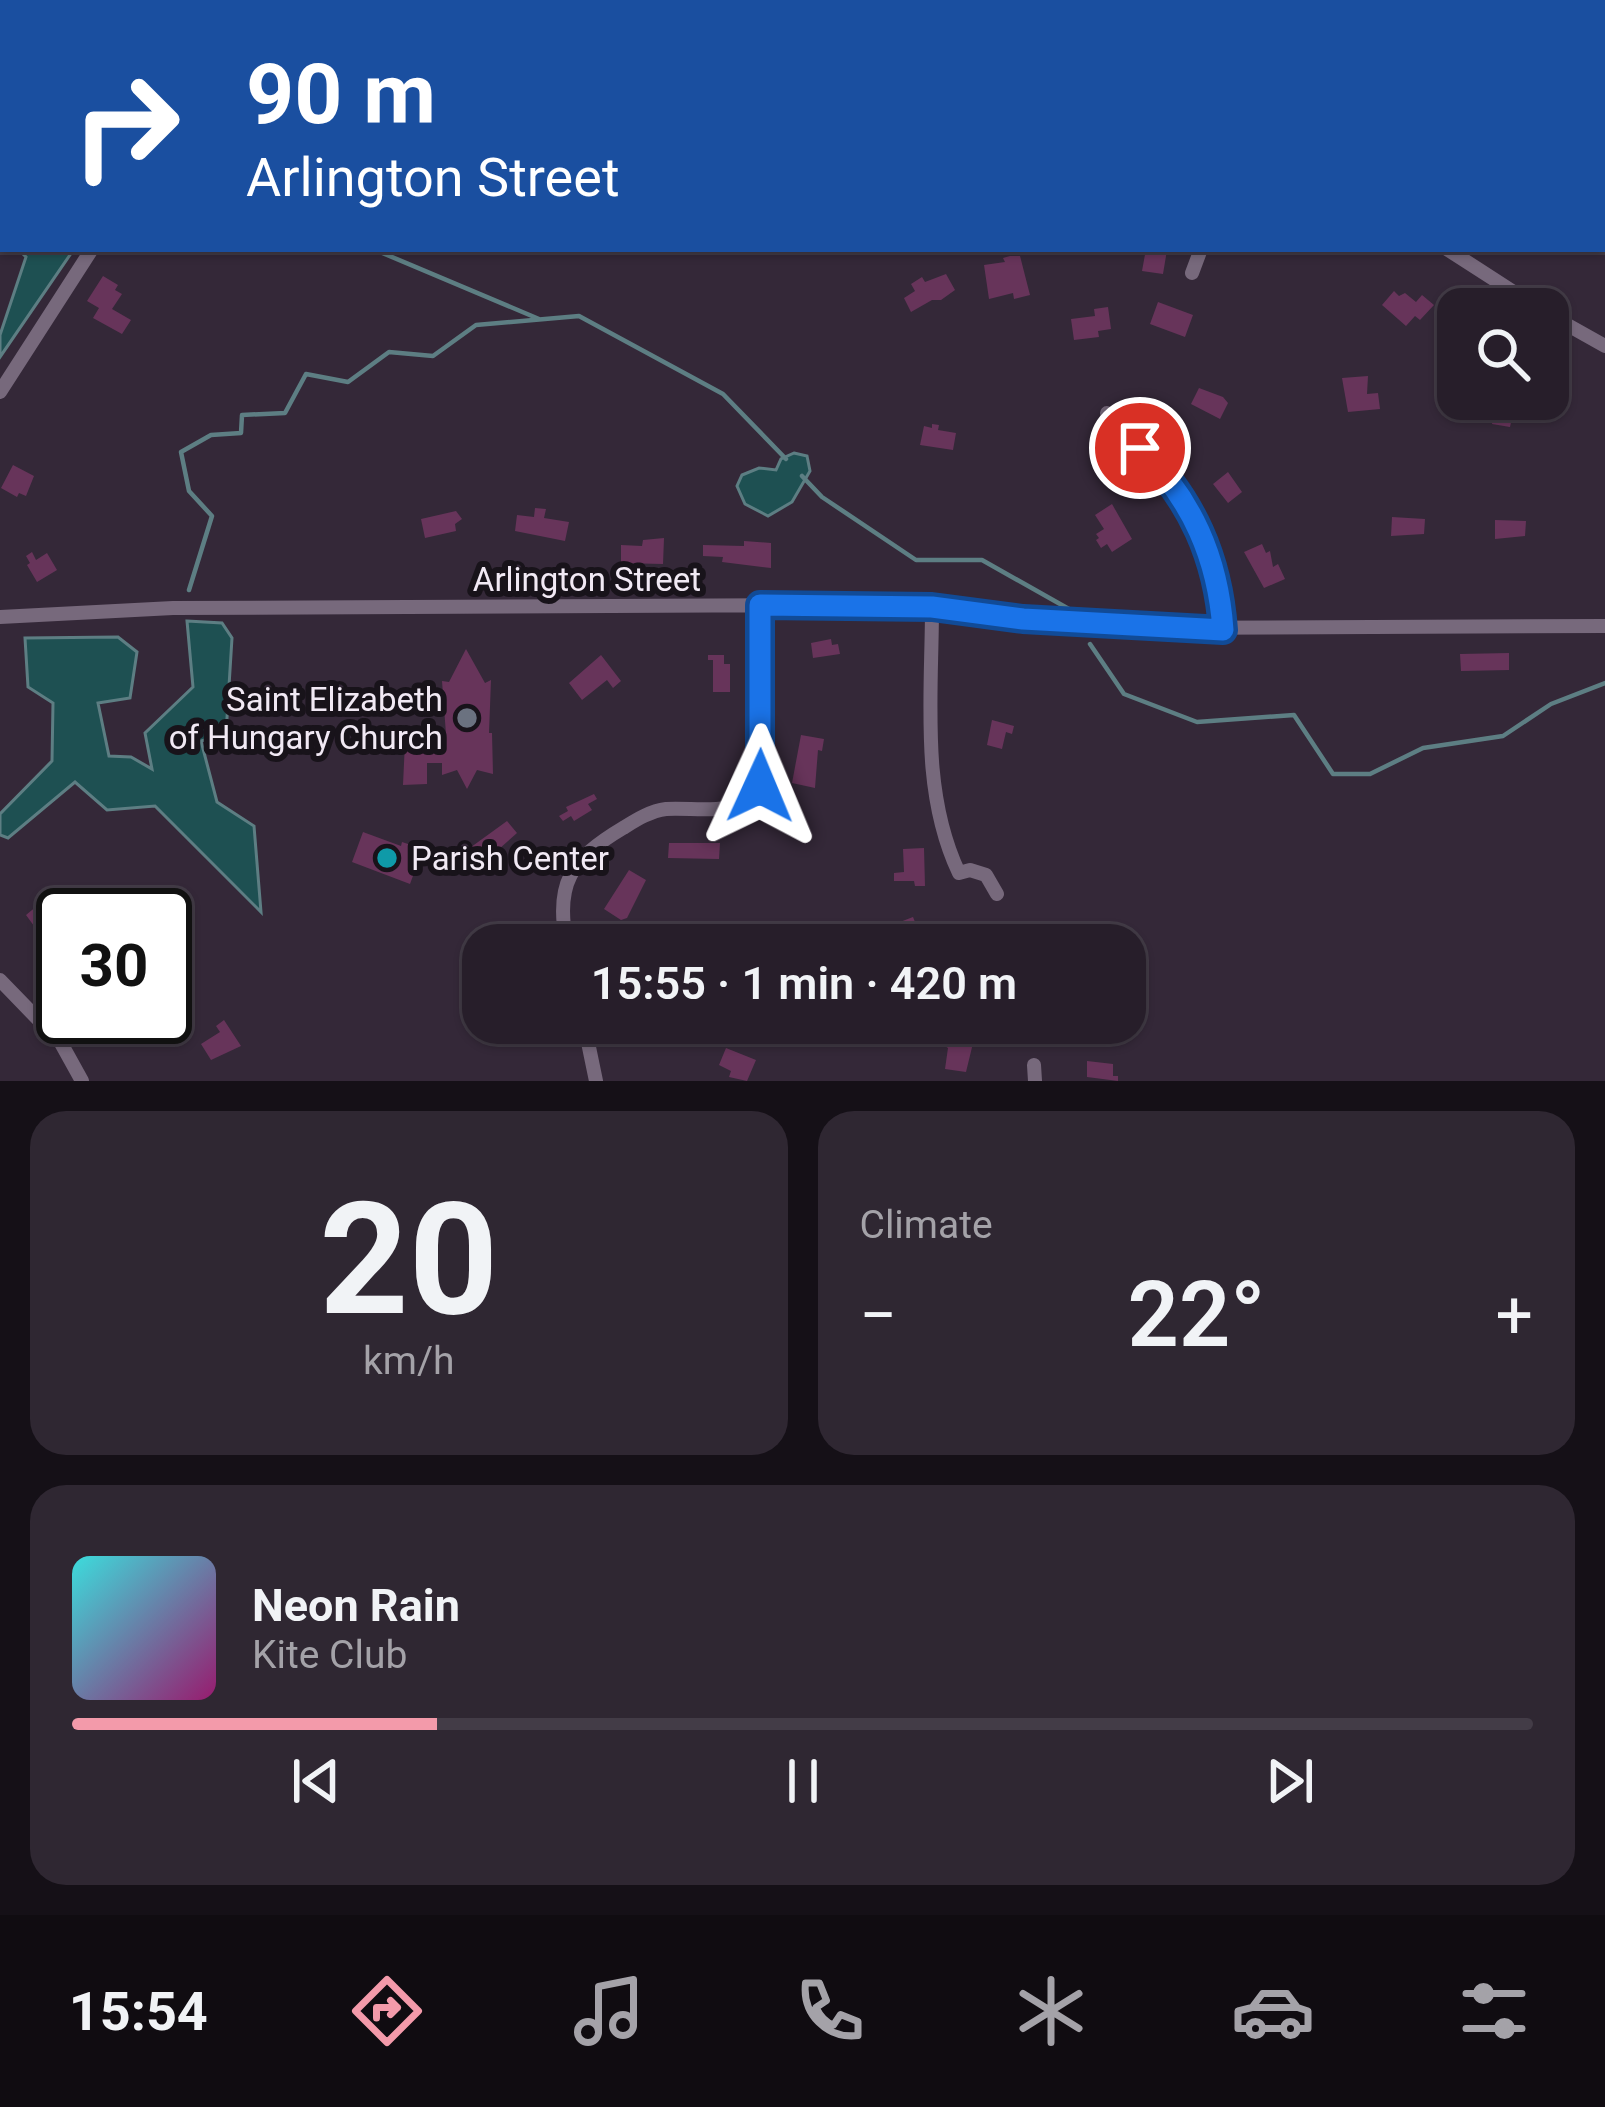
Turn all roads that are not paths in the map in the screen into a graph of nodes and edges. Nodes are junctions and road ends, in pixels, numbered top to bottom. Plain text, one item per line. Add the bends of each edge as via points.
1 (90, 252) edge
2 (1200, 252) edge
3 (1452, 252) edge
4 (1192, 273) dead end
5 (1507, 288) edge
6 (1569, 326) edge
7 (1605, 346) edge
8 (0, 392) edge
9 (1107, 413) dead end
10 (760, 605) junction
11 (932, 607) junction
12 (0, 617) edge
13 (1605, 626) edge
14 (1223, 630) junction
15 (998, 894) dead end
16 (564, 924) edge
17 (0, 980) edge
18 (588, 1044) edge
19 (82, 1081) edge
20 (596, 1081) edge

1 - 8 street
2 - 4 street
3 - 5 street
6 - 7 street
9 - 14 street via 1195,519 1214,568
10 - 11 street, Arlington Street
10 - 12 street, Arlington Street via 173,608
10 - 16 street via 757,793 732,808 654,811 592,848 564,891
11 - 14 street, Arlington Street
11 - 15 street via 937,808 959,873 986,875
13 - 14 street, Arlington Street
17 - 19 street via 62,1043
18 - 20 street

